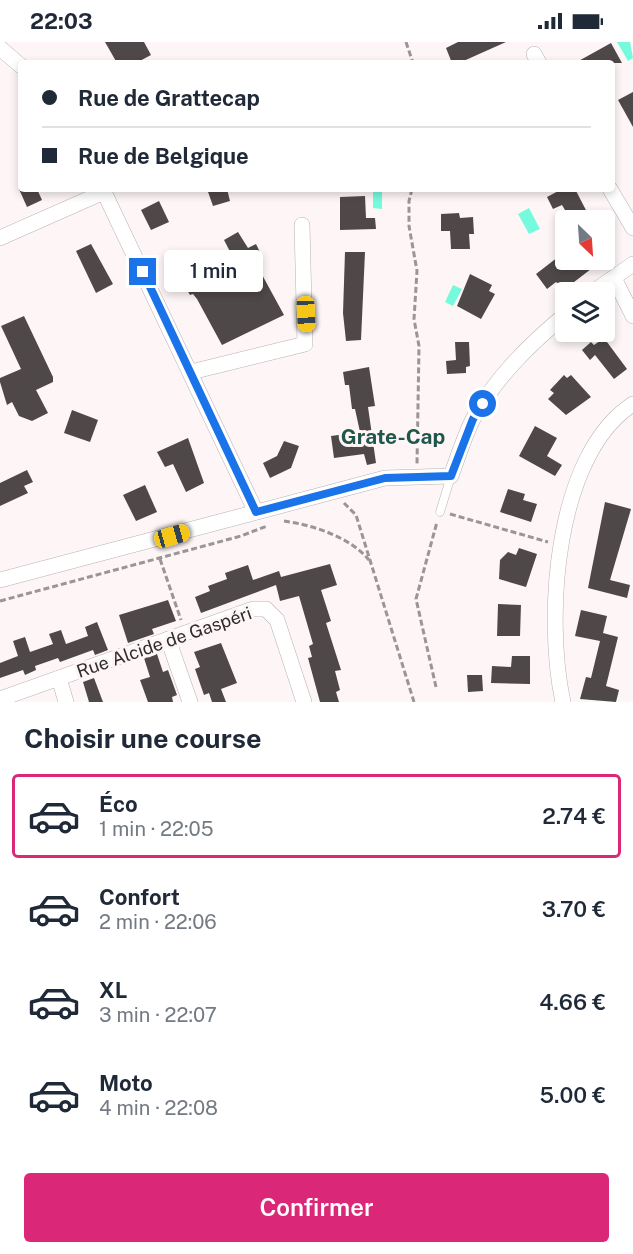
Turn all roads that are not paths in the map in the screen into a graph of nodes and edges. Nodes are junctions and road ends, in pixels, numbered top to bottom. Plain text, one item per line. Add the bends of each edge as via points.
1 (0, 48) edge
2 (18, 63) edge
3 (100, 192) edge
4 (105, 192) edge
5 (612, 192) edge
6 (302, 225) dead end
7 (633, 228) edge
8 (0, 238) edge
9 (633, 264) edge
10 (614, 278) junction
11 (608, 282) edge
12 (633, 316) edge
13 (555, 323) edge
14 (191, 372) junction
15 (633, 404) edge
16 (451, 476) junction
17 (256, 512) junction
18 (440, 512) road end
19 (0, 580) edge
20 (168, 639) junction
21 (59, 678) junction
22 (0, 699) edge
23 (66, 702) edge
24 (190, 702) edge
25 (304, 702) edge
26 (563, 702) edge

1 - 2 street
3 - 8 street
4 - 14 street
5 - 7 street
6 - 14 street via 305,344
9 - 10 street
10 - 11 street
10 - 12 street
13 - 16 street via 504,374 473,419
14 - 17 street
15 - 26 street via 606,426 594,445 574,490 561,545 556,612
16 - 17 street via 385,478
16 - 18 lane
17 - 19 street
20 - 21 street, Rue Alcide de Gaspéri
20 - 24 street
20 - 25 street, Rue Alcide de Gaspéri via 253,609 266,609 277,620
21 - 22 street, Rue Alcide de Gaspéri
21 - 23 street

